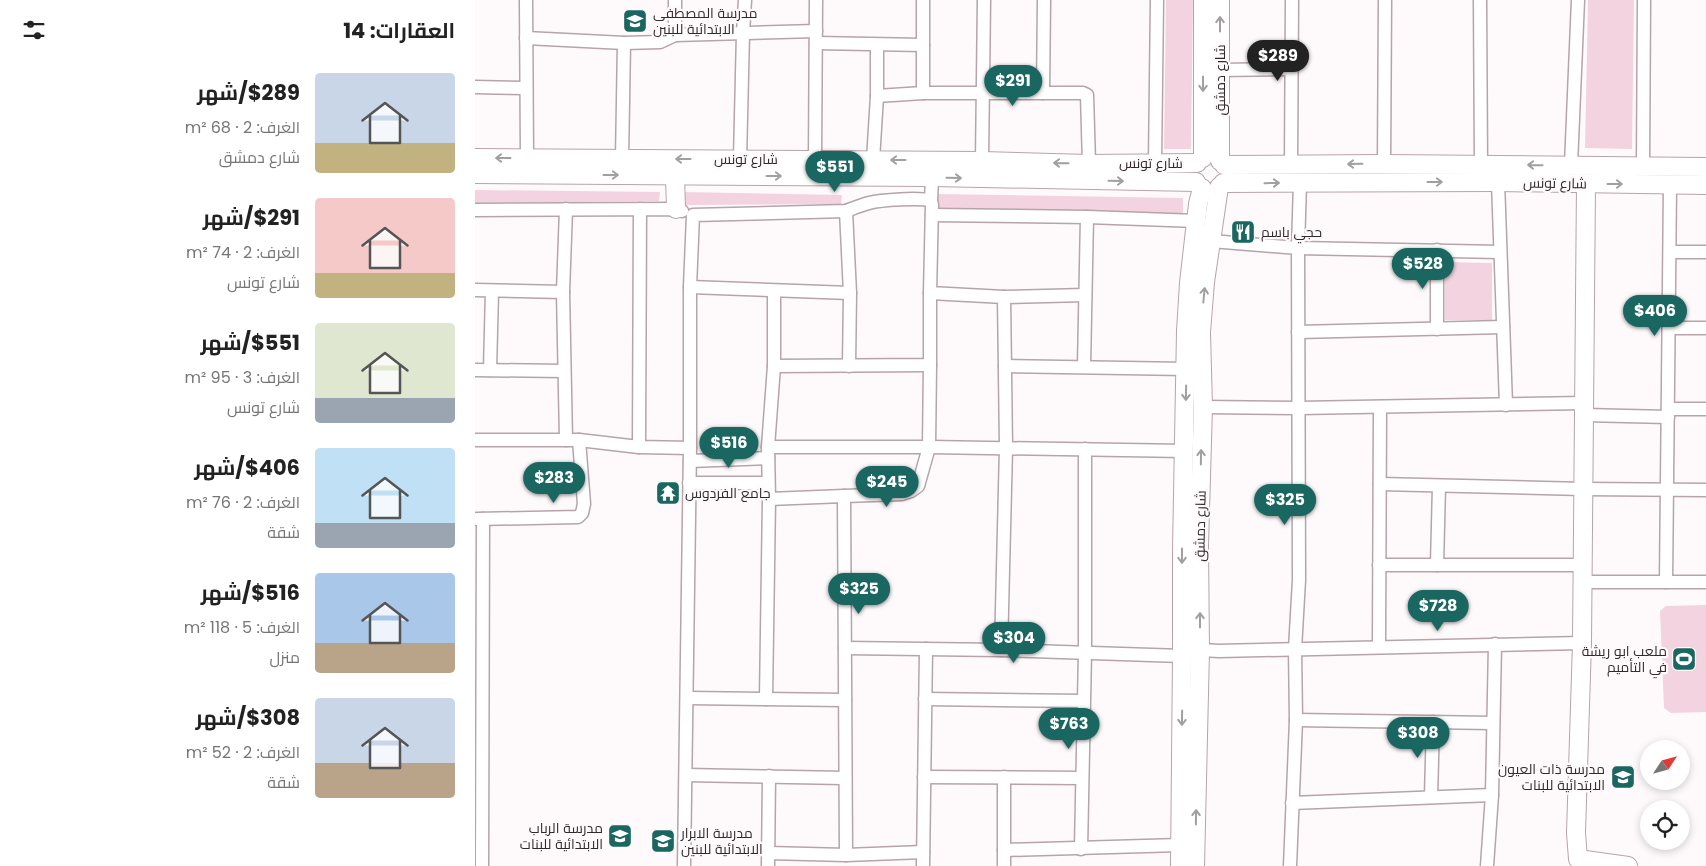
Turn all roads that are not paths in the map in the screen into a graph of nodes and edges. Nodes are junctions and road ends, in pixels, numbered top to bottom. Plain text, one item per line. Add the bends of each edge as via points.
1 (526, 0) edge
2 (675, 0) edge
3 (745, 0) edge
4 (816, 0) edge
5 (923, 0) edge
6 (984, 0) edge
7 (1044, 0) edge
8 (1157, 0) edge
9 (1203, 0) edge
10 (1220, 0) edge
11 (1292, 0) edge
12 (1385, 0) edge
13 (1480, 0) edge
14 (1578, 0) edge
15 (1644, 0) edge
16 (743, 33) junction
17 (675, 35) junction
18 (816, 37) junction
19 (526, 38) junction
20 (624, 43) junction
21 (877, 45) junction
22 (923, 45) junction
23 (1291, 69) junction
24 (1220, 70) junction
25 (475, 87) edge
26 (526, 88) junction
27 (923, 93) junction
28 (983, 93) junction
29 (1043, 93) junction
30 (877, 96) junction
31 (475, 158) edge
32 (527, 158) junction
33 (622, 159) junction
34 (740, 159) junction
35 (815, 160) junction
36 (873, 160) junction
37 (982, 161) junction
38 (1200, 161) junction
39 (1155, 163) junction
40 (1222, 163) junction
41 (1089, 164) junction
42 (1384, 164) junction
43 (1481, 164) junction
44 (1291, 165) junction
45 (1571, 165) junction
46 (1643, 166) junction
47 (1685, 166) junction
48 (1706, 166) edge
49 (575, 167) junction
50 (475, 174) edge
51 (675, 176) junction
52 (932, 178) junction
53 (1301, 182) junction
54 (1498, 182) junction
55 (1586, 184) junction
56 (1210, 185) junction
57 (1678, 185) junction
58 (1706, 185) edge
59 (931, 201) junction
60 (640, 209) junction
61 (475, 210) edge
62 (566, 210) junction
63 (847, 210) junction
64 (684, 212) junction
65 (932, 215) junction
66 (1087, 217) junction
67 (1197, 220) junction
68 (1211, 241) junction
69 (1298, 248) junction
70 (1437, 250) junction
71 (1500, 252) junction
72 (1669, 252) junction
73 (1706, 252) edge
74 (690, 287) junction
75 (475, 290) edge
76 (492, 291) junction
77 (774, 291) junction
78 (563, 292) junction
79 (850, 293) junction
80 (930, 293) junction
81 (1085, 295) junction
82 (1004, 297) junction
83 (1503, 327) junction
84 (1669, 328) junction
85 (1706, 328) edge
86 (1437, 329) junction
87 (1298, 332) junction
88 (930, 365) junction
89 (774, 366) junction
90 (849, 366) junction
91 (1005, 366) junction
92 (1084, 366) junction
93 (1186, 369) junction
94 (475, 370) edge
95 (490, 370) junction
96 (564, 371) junction
97 (1506, 405) junction
98 (1203, 407) junction
99 (1380, 407) junction
100 (1299, 408) junction
101 (1584, 409) junction
102 (1706, 409) edge
103 (1668, 413) junction
104 (475, 440) edge
105 (573, 440) junction
106 (639, 447) junction
107 (929, 447) junction
108 (690, 448) junction
109 (1006, 448) junction
110 (1085, 449) junction
111 (1185, 451) junction
112 (768, 453) junction
113 (690, 461) junction
114 (689, 483) junction
115 (768, 483) junction
116 (1380, 484) junction
117 (1439, 486) junction
118 (1583, 489) junction
119 (1667, 490) junction
120 (1706, 490) edge
121 (844, 496) junction
122 (769, 499) junction
123 (479, 519) edge
124 (1379, 565) junction
125 (1437, 565) junction
126 (1583, 574) junction
127 (1666, 582) junction
128 (1706, 582) edge
129 (479, 589) edge
130 (1582, 643) junction
131 (1495, 644) junction
132 (1379, 647) junction
133 (845, 648) junction
134 (926, 649) junction
135 (1295, 649) junction
136 (1001, 650) junction
137 (1200, 650) junction
138 (1085, 652) junction
139 (1183, 656) junction
140 (479, 671) edge
141 (687, 698) junction
142 (766, 699) junction
143 (925, 699) junction
144 (845, 700) junction
145 (1083, 701) junction
146 (1296, 720) junction
147 (1433, 722) junction
148 (1493, 723) junction
149 (685, 775) junction
150 (769, 776) junction
151 (924, 777) junction
152 (1003, 777) junction
153 (845, 778) junction
154 (1082, 778) junction
155 (1492, 795) junction
156 (1431, 797) junction
157 (1293, 803) junction
158 (479, 824) edge
159 (1180, 845) junction
160 (1081, 849) junction
161 (1004, 850) junction
162 (923, 852) junction
163 (768, 853) junction
164 (846, 855) junction
165 (1575, 862) edge
166 (482, 866) edge
167 (684, 866) edge
168 (768, 866) edge
169 (923, 866) edge
170 (1003, 866) edge
171 (1180, 866) edge
172 (1195, 866) edge
173 (1291, 866) edge
174 (1487, 866) edge
175 (1623, 866) edge

1 - 19 street
2 - 17 street
3 - 16 street
4 - 18 street
5 - 22 street
6 - 28 street
7 - 29 street
8 - 39 street
9 -> 38 street, شارع دمشق
24 -> 10 street, شارع دمشق
11 - 23 street
12 - 42 street
13 - 43 street
14 - 45 street
15 - 46 street
16 - 17 street
16 - 18 street
16 - 34 street
17 - 20 street via 660,42
18 - 21 street
18 - 35 street
19 - 20 street
19 - 26 street
20 - 33 street
21 - 22 street
21 - 30 street
22 - 27 street
23 - 24 street
23 - 44 street
24 - 40 street, شارع دمشق
25 - 26 street
26 - 32 street
27 - 28 street
27 - 30 street
28 - 29 street
28 - 37 street
29 - 41 street via 1087,95
30 - 36 street
32 -> 31 street, شارع تونس
32 - 49 street, شارع تونس
34 -> 33 street, شارع تونس
33 - 49 street, شارع تونس
34 - 35 street, شارع تونس
35 - 36 street, شارع تونس
37 -> 36 street, شارع تونس
41 -> 37 street, شارع تونس
38 - 39 street, شارع تونس
38 - 40 street via 1212,157
38 - 56 street via 1193,172
39 - 41 street, شارع تونس
40 - 44 street, شارع تونس
40 - 56 street via 1227,174
42 - 43 street, شارع تونس
42 -> 44 street, شارع تونس
45 -> 43 street, شارع تونس
45 - 46 street, شارع تونس
46 - 47 street, شارع تونس
47 - 48 street, شارع تونس
47 - 57 street
49 - 50 street, شارع تونس
49 -> 51 street, شارع تونس
51 -> 52 street, شارع تونس
51 - 64 street
52 -> 56 street, شارع تونس
52 - 59 street
53 -> 54 street, شارع تونس
56 -> 53 street, شارع تونس
53 - 69 street
54 - 55 street, شارع تونس
54 - 71 street
55 -> 57 street, شارع تونس
55 - 101 street
56 - 67 street, شارع دمشق
56 - 68 street, شارع دمشق
57 - 58 street, شارع تونس
57 - 72 street
59 - 63 street via 870,202
59 - 65 street
60 - 62 street
60 - 64 street
60 - 106 street
61 - 62 street
62 - 78 street
63 - 64 street
63 - 79 street
64 - 74 street
65 - 66 street
65 - 80 street
66 - 67 street
66 - 81 street
67 - 93 street, شارع دمشق via 1187,299
68 - 69 street
98 -> 68 street, شارع دمشق via 1203,307
69 - 70 street
69 - 87 street
70 - 71 street
70 - 86 street
71 - 83 street
72 - 73 street
72 - 84 street
74 - 77 street
74 - 108 street
75 - 76 street
76 - 78 street
76 - 95 street
77 - 79 street
77 - 89 street
78 - 96 street
79 - 90 street
80 - 82 street
80 - 88 street
81 - 82 street
81 - 92 street
82 - 91 street
83 - 86 street
83 - 97 street
84 - 85 street
84 - 103 street
86 - 87 street
87 - 100 street
88 - 90 street
88 - 107 street
89 - 90 street
89 - 112 street
91 - 92 street
91 - 109 street
92 - 93 street
93 -> 111 street, شارع دمشق
94 - 95 street
95 - 96 street
96 - 105 street
97 - 99 street
97 - 101 street
98 - 100 street
137 -> 98 street, شارع دمشق
99 - 100 street
99 - 116 street
100 - 135 street via 1299,580
101 - 103 street
101 - 118 street
102 - 103 street
103 - 119 street
104 - 105 street
105 - 106 street
105 - 123 street via 584,504 578,517
106 - 108 street
107 - 109 street
107 - 112 street
107 - 121 street via 918,486 911,491
108 - 113 street
109 - 110 street
109 - 136 street
110 - 111 street
110 - 138 street
111 -> 139 street, شارع دمشق via 1181,550
112 - 113 street
112 - 115 street
113 - 114 street
114 - 115 street
114 - 141 street
115 - 122 street
116 - 117 street
116 - 124 street
117 - 118 street
117 - 125 street
118 - 119 street
118 - 126 street
119 - 120 street
119 - 127 street
121 - 122 street
121 - 133 street
122 - 142 street
123 - 129 street
124 - 125 street
124 - 132 street
125 - 126 street
126 - 127 street
126 - 130 street
127 - 128 street
129 - 140 street
130 - 131 street
130 - 165 street
131 - 132 street
131 - 148 street
132 - 135 street
133 - 134 street
133 - 144 street
134 - 136 street
134 - 143 street
135 - 137 street
135 - 146 street
136 - 138 street
172 -> 137 street, شارع دمشق
138 - 139 street
138 - 145 street
139 -> 159 street, شارع دمشق
140 - 158 street
141 - 142 street
141 - 149 street
142 - 144 street
143 - 145 street
143 - 151 street
144 - 153 street
145 - 154 street
146 - 147 street
146 - 157 street
147 - 148 street
147 - 156 street
148 - 155 street
149 - 150 street
149 - 167 street
150 - 153 street
150 - 163 street
151 - 152 street
151 - 162 street
152 - 154 street
152 - 161 street
153 - 164 street
154 - 160 street
155 - 156 street
155 - 174 street
156 - 157 street
157 - 173 street
158 - 166 street
159 - 160 street
159 - 171 street, شارع دمشق
160 - 161 street
161 - 170 street
162 - 164 street
162 - 169 street
163 - 164 street
163 - 168 street
165 - 175 street

